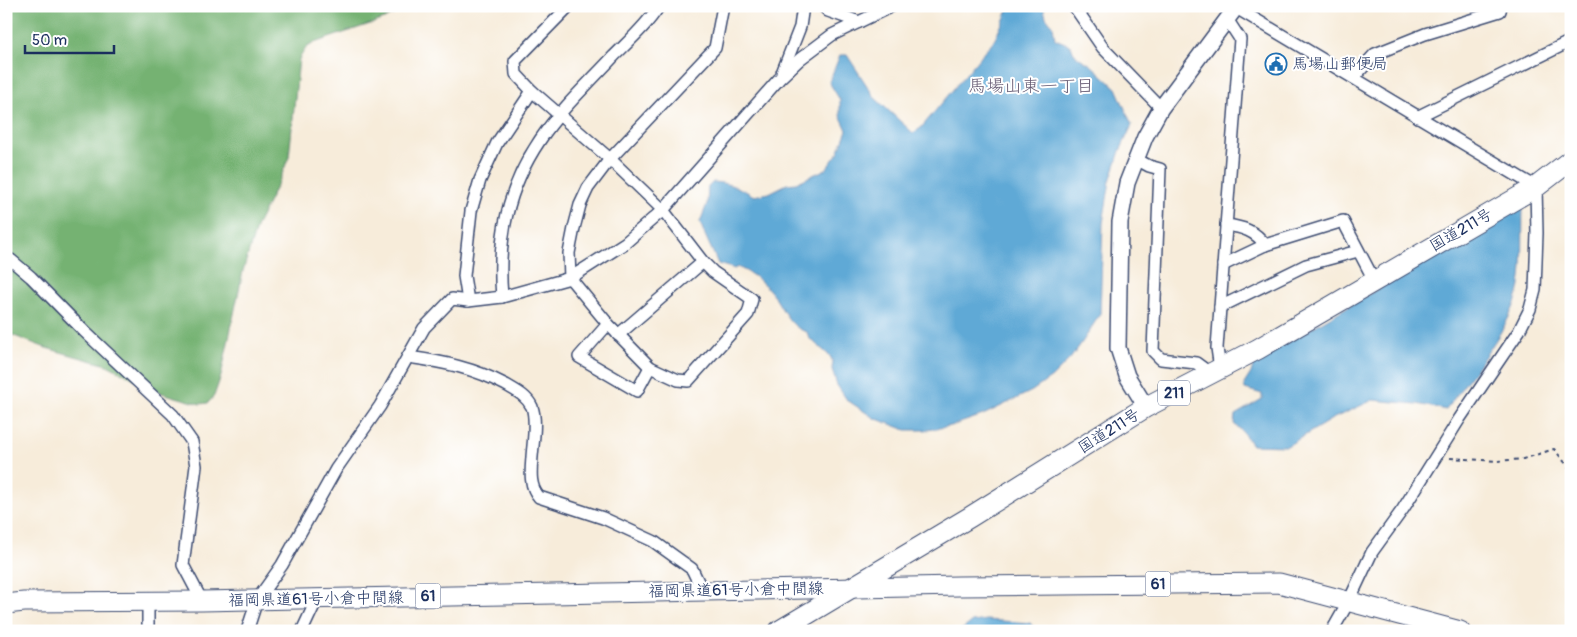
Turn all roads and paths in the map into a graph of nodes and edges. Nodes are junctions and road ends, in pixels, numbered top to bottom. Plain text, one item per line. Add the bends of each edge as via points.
1 (569, 6) edge
2 (660, 6) edge
3 (723, 6) edge
4 (802, 6) edge
5 (823, 6) edge
6 (892, 6) edge
7 (1074, 6) edge
8 (1502, 6) edge
9 (1234, 10) edge
10 (858, 22) junction
11 (1571, 41) edge
12 (1354, 77) junction
13 (780, 80) junction
14 (532, 91) junction
15 (1161, 108) junction
16 (559, 115) junction
17 (1417, 117) junction
18 (610, 159) junction
19 (1136, 159) junction
20 (1571, 160) edge
21 (1536, 187) junction
22 (663, 210) junction
23 (1226, 225) junction
24 (1265, 245) junction
25 (1358, 250) junction
26 (6, 258) edge
27 (703, 262) junction
28 (1223, 265) junction
29 (570, 278) junction
30 (1374, 280) junction
31 (502, 296) junction
32 (468, 301) junction
33 (1220, 306) junction
34 (608, 324) junction
35 (618, 335) junction
36 (408, 357) junction
37 (650, 367) junction
38 (1216, 371) junction
39 (1146, 408) junction
40 (1436, 457) junction
41 (1571, 470) edge
42 (850, 588) junction
43 (702, 590) junction
44 (317, 599) junction
45 (257, 600) junction
46 (202, 601) junction
47 (1349, 601) junction
48 (148, 602) junction
49 (6, 604) edge
50 (148, 631) edge
51 (247, 631) edge
52 (302, 631) edge
53 (779, 631) edge
54 (1332, 631) edge
55 (1460, 631) edge

1 - 14 street via 514,61 516,74
2 - 16 street
3 - 18 street via 715,48
4 - 13 street via 800,27
5 - 10 street
6 - 10 street
7 - 15 street via 1102,48
8 - 12 street via 1500,11 1375,54
9 - 12 street
9 - 15 street
9 - 23 street via 1240,39
10 - 13 street via 832,35 800,59
11 - 17 street
12 - 17 street
13 - 22 street
14 - 16 street
14 - 32 street via 497,143 480,180 471,211 464,276
15 - 19 street via 1144,137
16 - 18 street
16 - 31 street via 528,159 510,200 501,246
17 - 21 street
18 - 22 street
18 - 29 street via 588,188 580,205 569,253
19 - 38 street via 1160,169 1154,351 1161,359 1196,363
19 - 39 street via 1127,183 1120,222 1118,348 1127,376
20 - 21 highway, 国道211号 / 211
21 - 30 highway, 国道211号 / 211
21 - 40 street via 1535,290 1530,309 1519,331
22 - 27 street
22 - 29 street via 625,243
23 - 24 street via 1252,231
23 - 28 street
24 - 25 street via 1343,221
24 - 28 street
25 - 30 street
25 - 33 street via 1306,266
26 - 46 street via 31,277 173,415 192,442 196,466 183,566
27 - 35 street
27 - 37 street via 752,299 748,314 688,381 678,380
28 - 33 street
29 - 31 street
29 - 34 street
30 - 38 highway, 国道211号 / 211
31 - 32 street
32 - 36 street via 452,299 424,328
33 - 38 street
34 - 35 street
34 - 37 street via 579,357 637,391
35 - 37 street
36 - 43 street via 440,361 486,374 522,394 532,408 531,475 534,491 539,497 603,518 653,541 692,569
36 - 45 street
38 - 39 highway, 国道211号 / 211
39 - 42 highway, 国道211号 / 211
40 - 41 path via 1497,461 1523,459 1554,449
40 - 47 street via 1372,552
42 - 43 main road, 福岡県道61号小倉中間線 / 61
42 - 47 main road, 福岡県道61号小倉中間線 / 61 via 1279,583
42 - 53 highway, 国道211号 / 211
43 - 44 main road, 福岡県道61号小倉中間線 / 61
44 - 45 main road, 福岡県道61号小倉中間線 / 61
44 - 52 street
45 - 46 main road, 福岡県道61号小倉中間線 / 61
45 - 51 street
46 - 48 main road, 福岡県道61号小倉中間線 / 61
47 - 54 street
47 - 55 main road, 福岡県道61号小倉中間線 / 61
48 - 49 main road, 福岡県道61号小倉中間線 / 61
48 - 50 street

